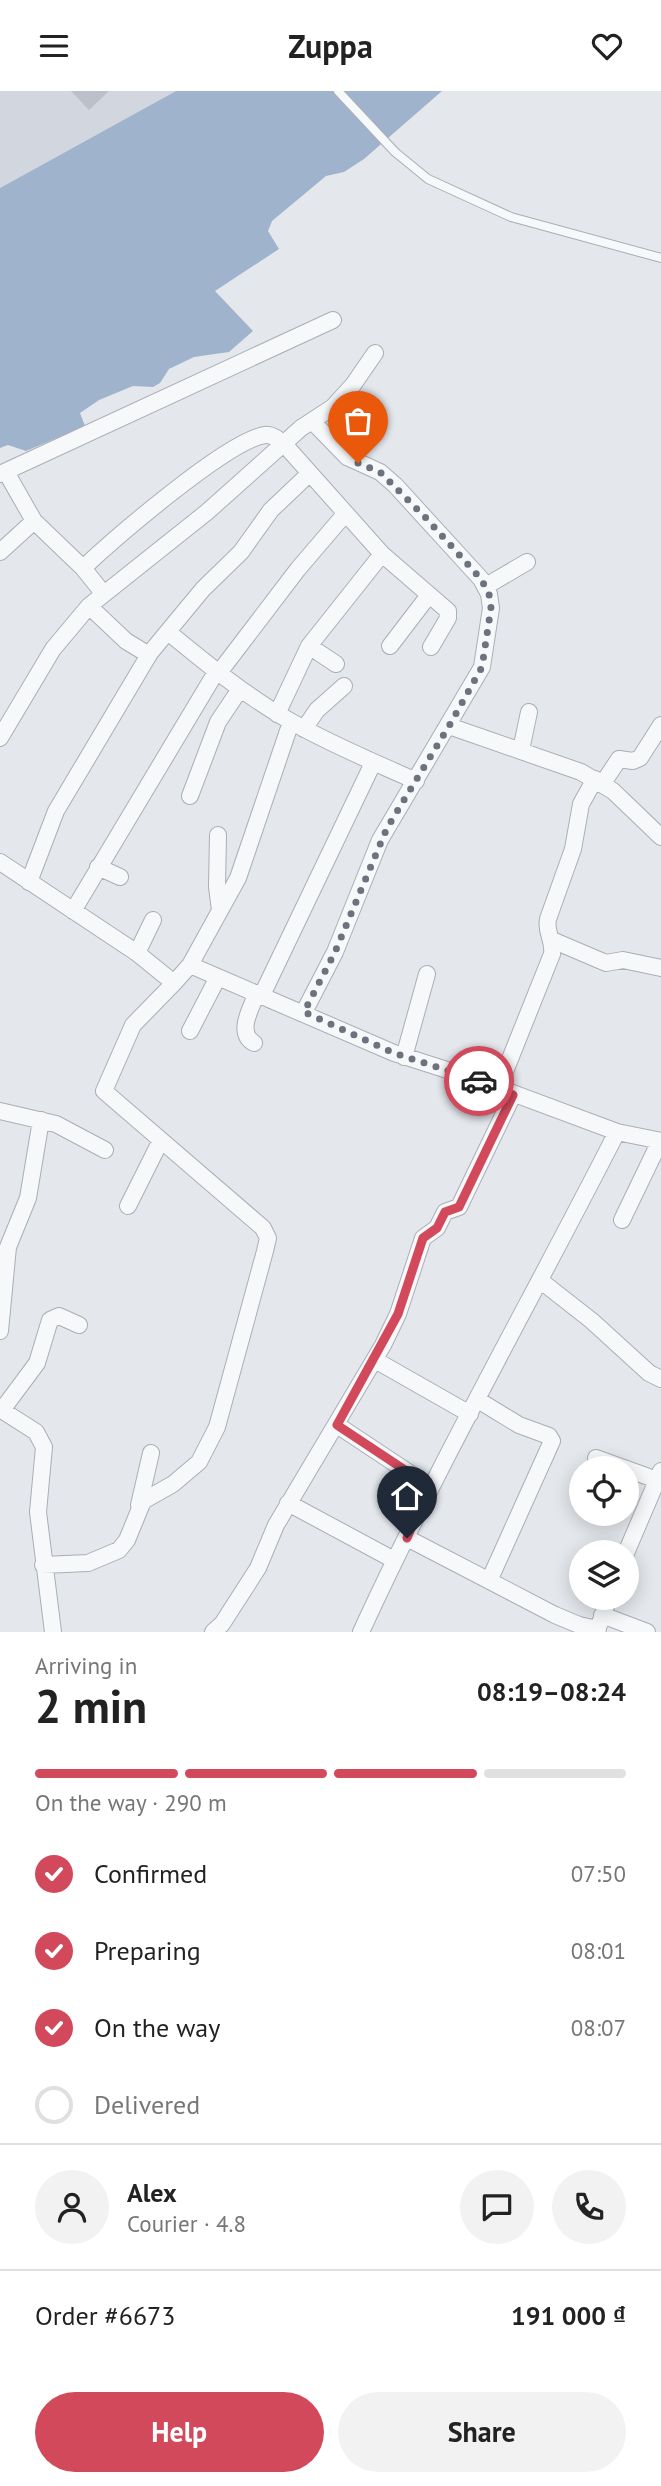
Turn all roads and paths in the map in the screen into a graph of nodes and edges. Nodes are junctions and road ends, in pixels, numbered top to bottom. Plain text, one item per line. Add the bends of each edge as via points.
1 (338, 91) edge
2 (661, 258) edge
3 (334, 320) dead end
4 (375, 353) dead end
5 (312, 421) junction
6 (284, 444) junction
7 (3, 473) edge
8 (309, 474) junction
9 (345, 514) junction
10 (34, 521) junction
11 (0, 552) edge
12 (382, 554) junction
13 (527, 562) dead end
14 (83, 568) junction
15 (486, 586) junction
16 (103, 593) junction
17 (429, 595) junction
18 (89, 606) junction
19 (168, 632) junction
20 (309, 646) junction
21 (390, 646) dead end
22 (431, 647) dead end
23 (149, 655) junction
24 (336, 664) dead end
25 (217, 673) junction
26 (344, 686) dead end
27 (240, 689) junction
28 (529, 712) dead end
29 (291, 721) junction
30 (661, 725) edge
31 (449, 726) junction
32 (0, 738) edge
33 (521, 750) junction
34 (373, 763) junction
35 (416, 781) junction
36 (599, 781) junction
37 (190, 796) dead end
38 (218, 835) dead end
39 (661, 837) edge
40 (0, 862) edge
41 (98, 867) junction
42 (120, 877) dead end
43 (29, 883) junction
44 (220, 910) junction
45 (73, 911) junction
46 (153, 920) dead end
47 (552, 940) junction
48 (137, 953) junction
49 (190, 965) junction
50 (661, 968) edge
51 (427, 974) dead end
52 (219, 977) junction
53 (173, 983) junction
54 (259, 994) junction
55 (304, 1012) junction
56 (190, 1031) dead end
57 (254, 1044) dead end
58 (404, 1056) junction
59 (506, 1092) junction
60 (0, 1111) edge
61 (41, 1120) junction
62 (617, 1132) junction
63 (660, 1141) edge
64 (160, 1142) junction
65 (105, 1150) dead end
66 (128, 1206) dead end
67 (622, 1220) dead end
68 (541, 1281) junction
69 (79, 1325) dead end
70 (0, 1331) edge
71 (374, 1360) junction
72 (661, 1379) edge
73 (474, 1407) junction
74 (1, 1409) edge
75 (337, 1425) junction
76 (151, 1453) dead end
77 (639, 1470) edge
78 (659, 1476) edge
79 (429, 1486) junction
80 (288, 1503) junction
81 (139, 1506) junction
82 (407, 1538) junction
83 (632, 1540) edge
84 (394, 1560) junction
85 (43, 1565) junction
86 (489, 1581) junction
87 (599, 1625) edge
88 (53, 1632) edge
89 (213, 1632) edge
90 (360, 1632) edge
91 (647, 1632) edge

1 - 2 lane via 428,179 512,217
3 - 7 street
4 - 5 street via 342,398
5 - 6 street
5 - 15 street via 347,457 380,472 395,485
6 - 8 street
6 - 14 street via 263,435 216,461
6 - 16 street
7 - 10 street
8 - 9 street
8 - 19 street via 271,510 241,552
9 - 12 street
9 - 25 street
10 - 11 street
10 - 14 street
12 - 17 street
12 - 20 street
13 - 15 street
14 - 16 street
15 - 31 street via 491,608 484,661
16 - 18 street
17 - 21 street
17 - 22 street via 449,614
18 - 23 street via 126,641
18 - 32 street via 53,649
19 - 23 street
19 - 25 street
20 - 24 street
20 - 29 street
23 - 43 street via 56,811
25 - 27 street
25 - 41 street
26 - 29 street via 317,710
27 - 29 street
27 - 37 street via 218,722
28 - 33 street
29 - 34 street
29 - 44 street via 238,878
30 - 36 street via 640,758 619,759
31 - 33 street
31 - 35 street
33 - 36 street
34 - 35 street
34 - 54 street
35 - 55 street via 380,840 335,952
36 - 39 street
36 - 47 street via 582,803 576,839 546,927
38 - 44 street
40 - 43 street
41 - 42 street
41 - 45 street
43 - 45 street
44 - 49 street
45 - 48 street
46 - 48 street
47 - 50 street via 600,962 623,960
47 - 59 street via 552,954
48 - 53 street
49 - 52 street
49 - 53 street
51 - 58 street
52 - 54 street
52 - 56 street
53 - 64 street via 133,1025 103,1088
54 - 55 street
54 - 57 street via 244,1025
55 - 58 street
58 - 59 street
59 - 62 street
59 - 71 street via 459,1207 445,1212 437,1228 423,1238 398,1314
60 - 61 street
61 - 65 street
61 - 70 street via 28,1198 8,1247
62 - 63 street
62 - 68 street
63 - 67 street
64 - 66 street
64 - 81 street via 263,1228 268,1238 207,1451 184,1477
68 - 72 street
68 - 73 street
69 - 74 street via 64,1317 52,1318 37,1363
71 - 73 street
71 - 75 street
73 - 79 street
73 - 86 street via 552,1441
74 - 85 street via 36,1431 42,1441 38,1512
75 - 79 street
75 - 80 street
76 - 81 street
77 - 78 street
78 - 83 street
79 - 82 street
80 - 84 street
80 - 89 street via 258,1567
81 - 85 street via 119,1549 88,1563
82 - 84 street
82 - 86 street
84 - 90 street
85 - 88 street
86 - 87 street via 579,1625
87 - 91 street

